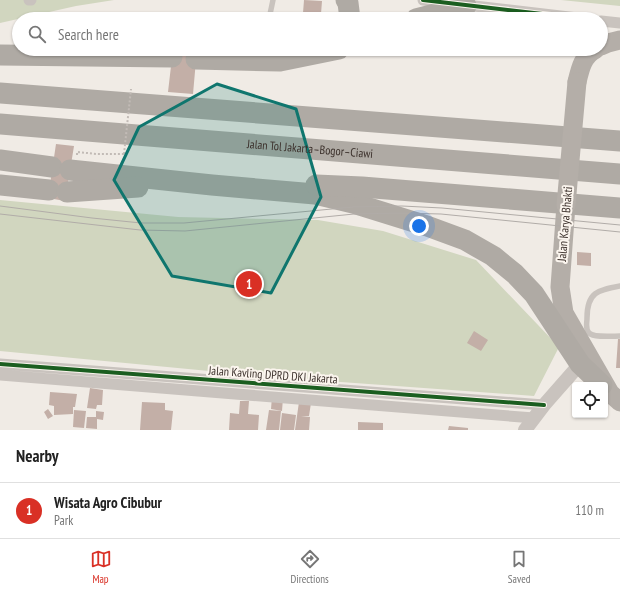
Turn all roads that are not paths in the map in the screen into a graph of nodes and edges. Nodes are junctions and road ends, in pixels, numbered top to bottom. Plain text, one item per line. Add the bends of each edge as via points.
1 (273, 0) edge
2 (346, 0) edge
3 (423, 0) edge
4 (466, 6) junction
5 (270, 12) edge
6 (349, 12) edge
7 (443, 12) edge
8 (521, 12) edge
9 (608, 22) edge
10 (620, 23) edge
11 (620, 40) edge
12 (608, 43) edge
13 (0, 55) edge
14 (12, 55) edge
15 (86, 56) edge
16 (305, 56) edge
17 (588, 56) edge
18 (172, 57) dead end
19 (196, 59) dead end
20 (0, 93) edge
21 (0, 124) edge
22 (620, 134) edge
23 (553, 135) junction
24 (620, 141) edge
25 (0, 160) edge
26 (620, 174) edge
27 (204, 184) junction
28 (0, 185) edge
29 (620, 208) edge
30 (620, 286) edge
31 (620, 336) edge
32 (0, 364) edge
33 (580, 364) junction
34 (0, 375) edge
35 (609, 392) edge
36 (544, 405) junction
37 (534, 418) junction
38 (525, 430) edge

1 - 5 lane
2 - 6 highway
3 - 4 street
4 - 7 highway
4 - 8 street
9 - 10 street
11 - 12 highway
13 - 14 highway
15 - 18 highway
16 - 19 highway via 280,61 261,57
17 - 35 highway, Jalan Karya Bhakti, bridge via 582,64 577,82 560,287 564,313
20 - 23 highway
21 - 26 highway, Jalan Tol Jakarta–Bogor–Ciawi
22 - 23 highway
23 - 24 highway
25 - 27 highway via 67,163
27 - 28 highway via 58,191
27 - 29 highway via 362,187
27 - 33 highway via 316,194 427,226 465,240 493,256 534,294
30 - 31 lane via 595,293 590,299 587,306 586,328 595,336
32 - 36 street, Jalan Kavling DPRD DKI Jakarta
33 - 35 highway
33 - 36 street
34 - 37 street, Jalan Kavling DPRD DKI Jakarta
36 - 37 street
37 - 38 street

